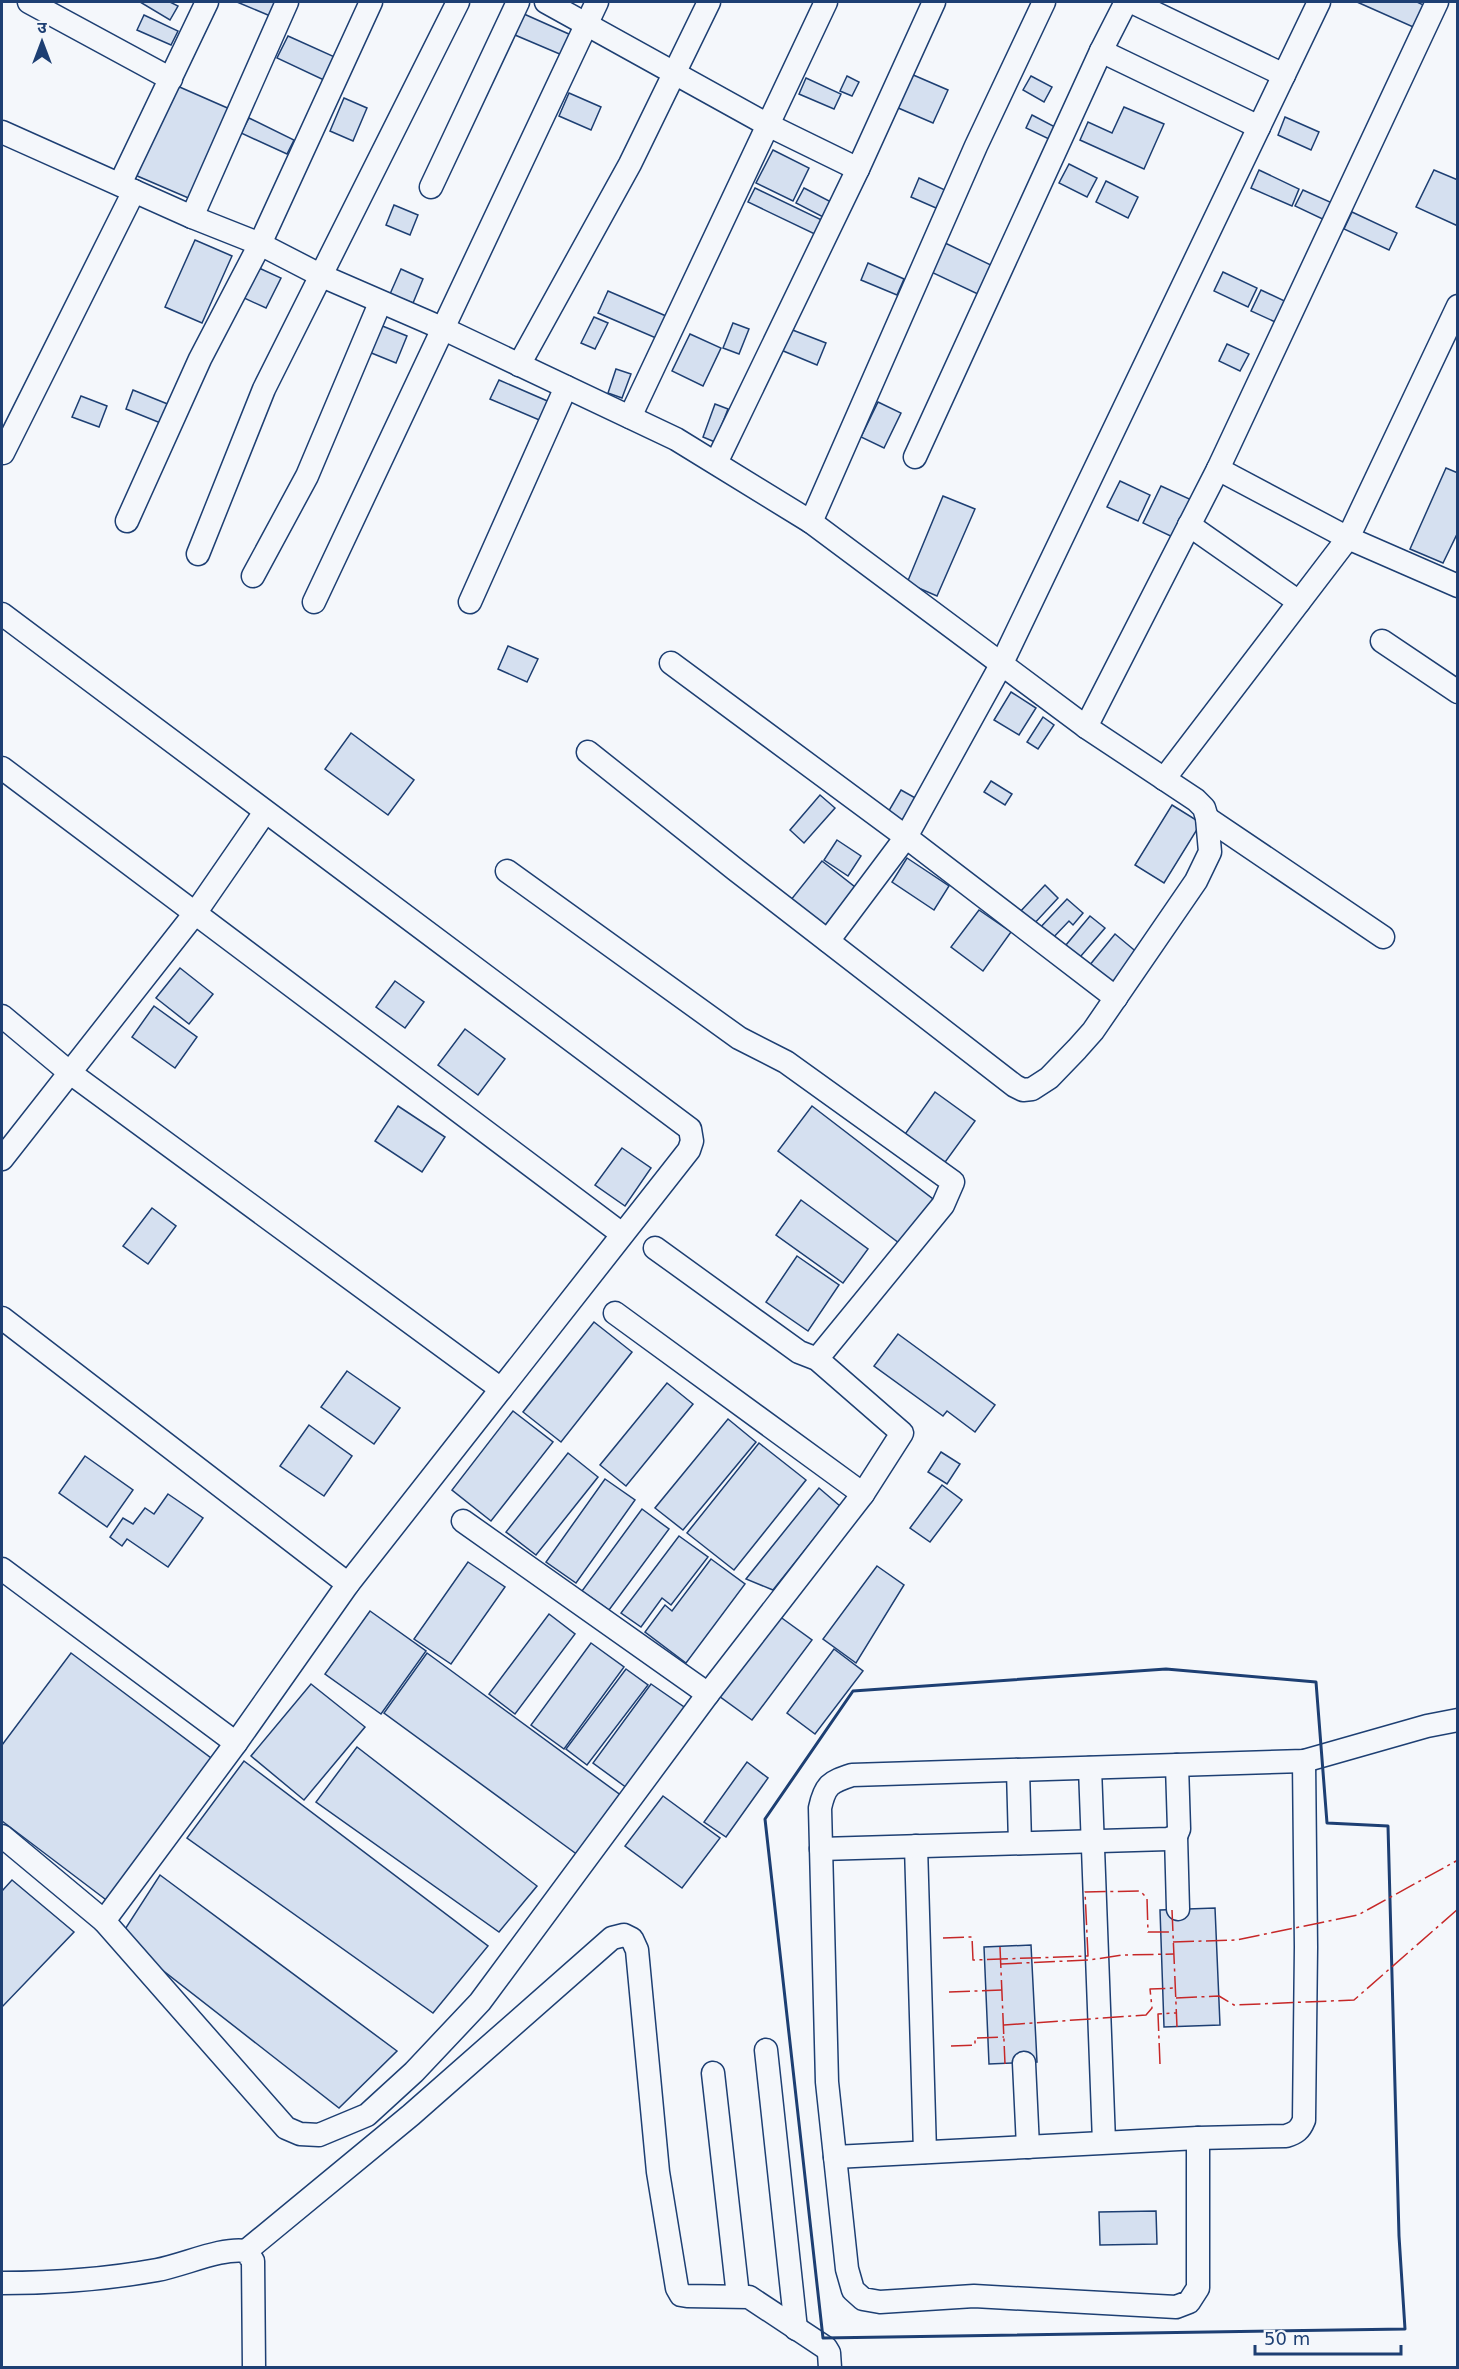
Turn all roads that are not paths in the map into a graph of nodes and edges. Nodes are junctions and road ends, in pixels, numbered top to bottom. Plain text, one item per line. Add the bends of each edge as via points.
1 (28, 2) edge
2 (207, 2) edge
3 (287, 2) edge
4 (371, 2) edge
5 (458, 2) edge
6 (518, 2) edge
7 (546, 2) edge
8 (597, 2) edge
9 (708, 2) edge
10 (826, 2) edge
11 (933, 2) edge
12 (1044, 2) edge
13 (1126, 2) edge
14 (1132, 2) edge
15 (1319, 2) edge
16 (1437, 2) edge
17 (586, 25) junction
18 (1101, 51) junction
19 (675, 74) junction
20 (1284, 75) junction
21 (171, 79) junction
22 (768, 125) junction
23 (1259, 127) junction
24 (2, 132) edge
25 (858, 169) junction
26 (127, 187) junction
27 (431, 187) dead end
28 (192, 217) junction
29 (260, 244) junction
30 (322, 276) junction
31 (380, 303) junction
32 (1458, 306) edge
33 (444, 329) junction
34 (519, 364) junction
35 (566, 387) junction
36 (630, 417) junction
37 (3, 453) edge
38 (915, 458) dead end
39 (716, 463) junction
40 (1218, 469) junction
41 (127, 521) dead end
42 (811, 522) junction
43 (1189, 525) junction
44 (1348, 538) junction
45 (198, 554) dead end
46 (253, 576) dead end
47 (1458, 586) edge
48 (314, 602) dead end
49 (470, 602) dead end
50 (1299, 602) junction
51 (2, 614) edge
52 (1382, 640) dead end
53 (671, 663) dead end
54 (1001, 665) junction
55 (1458, 692) edge
56 (1086, 727) junction
57 (588, 752) dead end
58 (2, 768) edge
59 (1164, 779) junction
60 (265, 812) junction
61 (1207, 818) junction
62 (906, 837) junction
63 (507, 871) dead end
64 (196, 912) junction
65 (1383, 937) dead end
66 (828, 941) junction
67 (1116, 998) junction
68 (2, 1016) edge
69 (69, 1072) junction
70 (2, 1159) edge
71 (622, 1234) junction
72 (655, 1248) dead end
73 (615, 1313) dead end
74 (2, 1318) edge
75 (817, 1359) junction
76 (501, 1389) junction
77 (863, 1494) junction
78 (463, 1521) dead end
79 (2, 1569) edge
80 (348, 1584) junction
81 (708, 1694) junction
82 (1458, 1720) edge
83 (236, 1743) junction
84 (1304, 1761) junction
85 (1177, 1765) junction
86 (1089, 1768) junction
87 (1018, 1770) junction
88 (1176, 1836) junction
89 (1092, 1841) junction
90 (1020, 1843) junction
91 (5, 1846) edge
92 (916, 1846) junction
93 (821, 1849) junction
94 (1178, 1910) dead end
95 (104, 1921) junction
96 (766, 2050) dead end
97 (1024, 2063) dead end
98 (712, 2073) dead end
99 (1198, 2138) junction
100 (1104, 2142) junction
101 (1028, 2147) junction
102 (925, 2152) junction
103 (835, 2157) junction
104 (246, 2251) junction
105 (2, 2283) edge
106 (738, 2296) junction
107 (796, 2329) junction
108 (254, 2367) edge
109 (830, 2367) edge

1 - 21 street
2 - 21 street
3 - 28 street
4 - 29 street
5 - 30 street
6 - 27 street
7 - 17 street
8 - 17 street
9 - 19 street
10 - 22 street
11 - 25 street
12 - 42 street via 976,146
13 - 18 street
14 - 20 street
15 - 20 street
16 - 40 street
17 - 19 street
17 - 33 street
18 - 23 street
18 - 38 street
19 - 22 street
19 - 34 street via 630,164
20 - 23 street
21 - 26 street
22 - 25 street
22 - 36 street
23 - 54 street
24 - 26 street
25 - 39 street
26 - 28 street
26 - 37 street
28 - 29 street
29 - 30 street
29 - 41 street via 200,359
30 - 31 street
30 - 45 street via 264,389
31 - 33 street
31 - 46 street via 307,476
32 - 44 street
33 - 34 street
33 - 48 street
34 - 35 street
35 - 36 street
35 - 49 street
36 - 39 street
39 - 42 street
40 - 43 street
40 - 44 street
42 - 54 street
43 - 50 street
43 - 56 street
44 - 47 street
44 - 50 street
50 - 59 street
51 - 60 street
52 - 55 street
53 - 62 street
54 - 56 street
54 - 62 street
56 - 59 street
57 - 66 street
58 - 64 street
59 - 61 street via 1196,800
60 - 64 street
60 - 71 street via 690,1129 689,1150
61 - 65 street
61 - 67 street via 1210,852 1196,881
62 - 66 street
62 - 67 street
63 - 75 street via 739,1038 786,1062 952,1182 944,1205
64 - 69 street
64 - 71 street
66 - 67 street via 1023,1090 1049,1078 1093,1031
68 - 69 street
69 - 70 street
69 - 76 street
71 - 76 street
72 - 75 street via 799,1352
73 - 77 street
74 - 80 street
75 - 77 street via 902,1433
76 - 80 street
77 - 81 street
78 - 81 street
79 - 83 street
80 - 83 street
81 - 95 street via 480,2002 367,2115 320,2135 300,2134 286,2128
82 - 84 street
83 - 95 street
84 - 85 street
84 - 99 street via 1304,2120 1301,2128 1286,2136
85 - 86 street
85 - 88 street
86 - 87 street
86 - 89 street
87 - 90 street
87 - 93 street via 852,1775 835,1780 824,1790 820,1808
88 - 89 street
88 - 94 street
89 - 90 street
89 - 100 street
90 - 92 street
91 - 95 street
92 - 93 street
92 - 102 street
93 - 103 street via 827,2082
96 - 107 street
97 - 101 street
98 - 106 street
99 - 100 street
99 - 103 street via 1198,2288 1189,2302 1176,2307 982,2296 880,2302 863,2299 853,2290 847,2269
100 - 101 street
101 - 102 street
102 - 103 street
104 - 105 street via 229,2249 141,2273
104 - 106 street via 436,2093 612,1938 624,1935 632,1939 637,1950 658,2172 677,2288 687,2296
104 - 108 street via 253,2262
106 - 107 street via 757,2301
107 - 109 street via 826,2348

